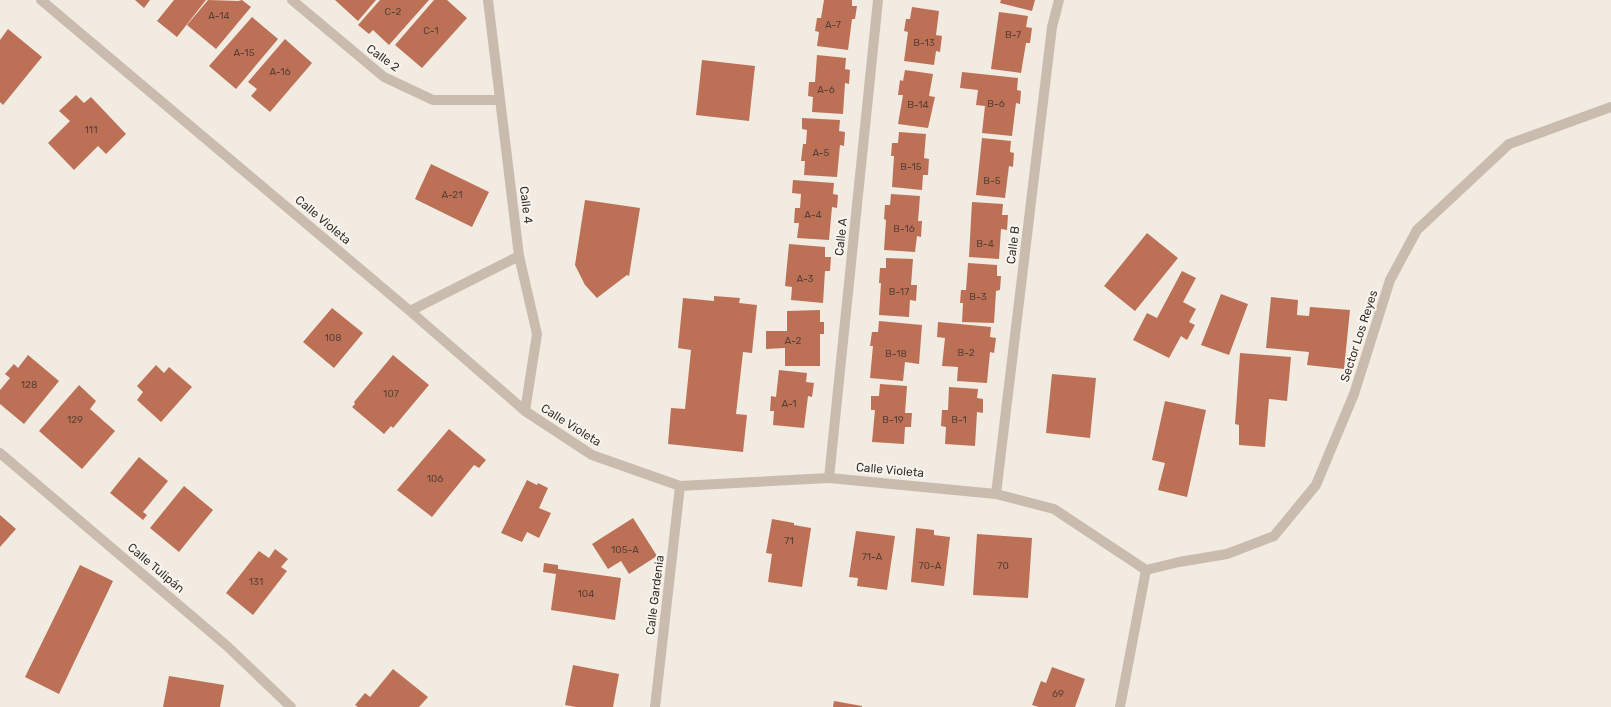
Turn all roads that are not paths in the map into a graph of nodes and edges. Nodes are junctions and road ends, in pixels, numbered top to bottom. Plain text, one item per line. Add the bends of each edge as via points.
1 (41, 0) edge
2 (292, 0) edge
3 (488, 0) edge
4 (878, 0) edge
5 (1059, 0) edge
6 (500, 100) junction
7 (1611, 107) edge
8 (519, 256) junction
9 (410, 311) junction
10 (525, 411) junction
11 (0, 453) edge
12 (829, 478) junction
13 (680, 486) junction
14 (996, 494) junction
15 (1146, 570) junction
16 (291, 707) edge
17 (655, 707) edge
18 (1120, 707) edge

1 - 9 street, Calle Violeta
2 - 6 street, Calle 2 via 384,77 433,100
3 - 6 street, Calle 4
4 - 12 street, Calle A
5 - 14 street, Calle B via 1052,27
6 - 8 street, Calle 4
7 - 15 street, Sector Los Reyes via 1509,144 1417,230 1390,280 1354,394 1316,485 1274,536 1226,554
8 - 9 street
8 - 10 street, Calle 4 via 537,334
9 - 10 street, Calle Violeta
10 - 13 street, Calle Violeta via 592,456
11 - 16 street, Calle Tulipán via 227,646
12 - 13 street, Calle Violeta
12 - 14 street, Calle Violeta
13 - 17 street, Calle Gardenia
14 - 15 street, Calle Violeta via 1054,509
15 - 18 street

